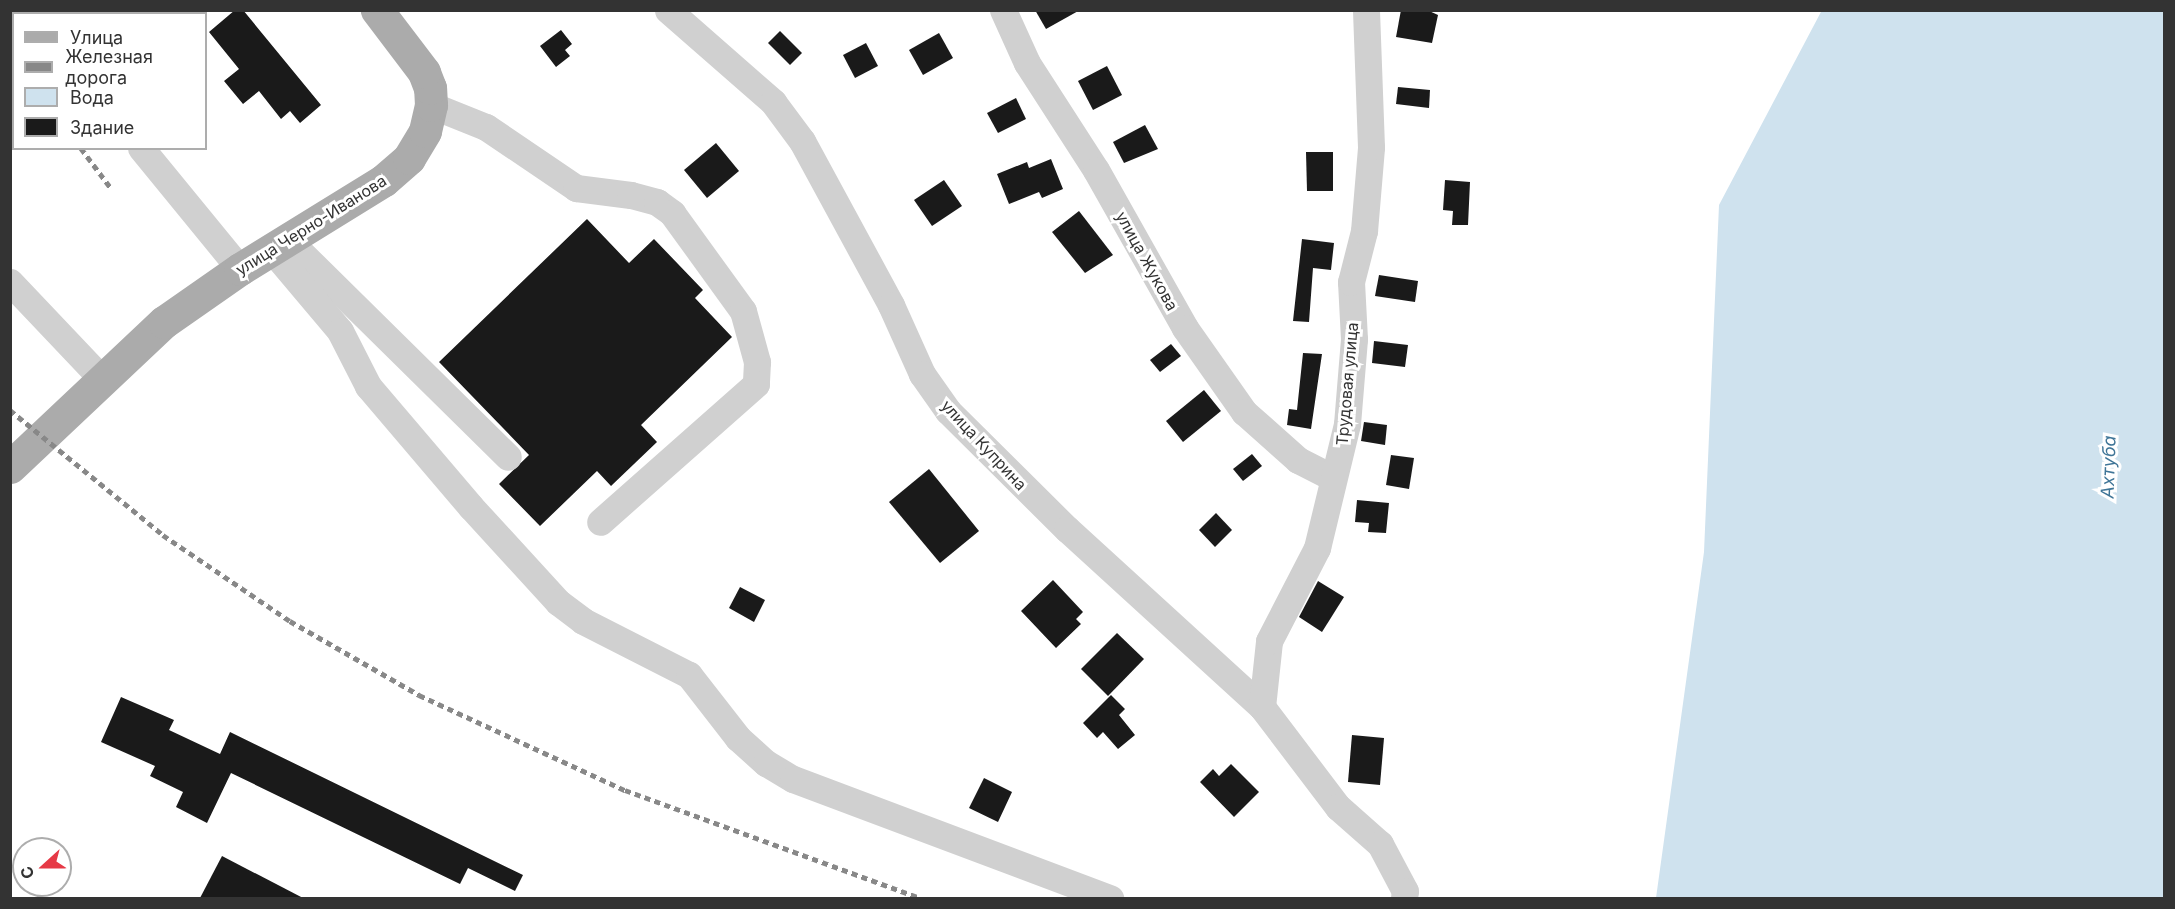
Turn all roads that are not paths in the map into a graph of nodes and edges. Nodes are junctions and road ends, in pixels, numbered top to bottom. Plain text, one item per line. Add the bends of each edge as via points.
1 (377, 10) edge
2 (668, 10) edge
3 (1003, 10) edge
4 (1366, 10) edge
5 (431, 105) junction
6 (143, 150) edge
7 (279, 244) junction
8 (240, 269) junction
9 (10, 282) edge
10 (92, 388) junction
11 (508, 457) dead end
12 (10, 467) edge
13 (1332, 477) junction
14 (600, 522) dead end
15 (1262, 708) junction
16 (1110, 898) edge
17 (1404, 898) edge

1 - 5 main road, улица Черно-Иванова via 424,72
2 - 15 street, улица Куприна via 773,102 802,141 891,305 922,374 948,411 1051,514
3 - 13 street, улица Жукова via 1027,63 1096,170 1191,337 1244,412 1298,460
4 - 13 street, Трудовая улица via 1371,100 1367,196 1352,282 1354,339 1347,424
5 - 7 main road, улица Черно-Иванова via 425,131 409,158 384,180
5 - 14 street via 486,127 576,188 657,202 672,213 743,311 757,362 756,384
6 - 8 street
7 - 8 main road, улица Черно-Иванова
7 - 11 street
7 - 16 street via 340,331 368,386 558,602 583,621 689,675 738,738 766,763 793,779
8 - 10 main road, улица Черно-Иванова via 164,322
9 - 10 street
10 - 12 main road, улица Черно-Иванова
13 - 15 street, Трудовая улица via 1317,548 1269,641
15 - 17 street, улица Куприна via 1338,807 1380,844 1405,891

